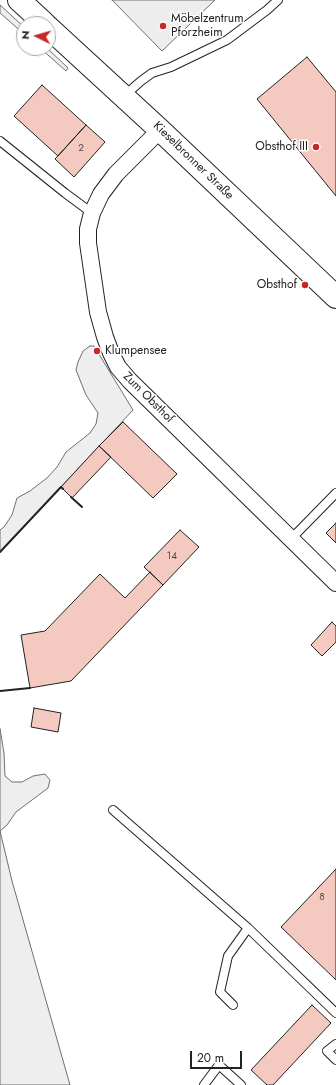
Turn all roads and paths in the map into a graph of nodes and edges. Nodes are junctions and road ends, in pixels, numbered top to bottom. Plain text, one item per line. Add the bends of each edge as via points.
1 (19, 0) edge
2 (278, 0) edge
3 (36, 16) edge
4 (56, 34) edge
5 (124, 97) junction
6 (160, 130) junction
7 (0, 141) edge
8 (92, 213) junction
9 (336, 297) edge
10 (336, 493) edge
11 (291, 539) junction
12 (336, 583) edge
13 (113, 810) dead end
14 (248, 928) junction
15 (233, 1005) dead end
16 (336, 1013) edge
17 (336, 1044) edge
18 (336, 1060) edge
19 (204, 1085) edge
20 (241, 1085) edge

1 - 3 street
2 - 5 lane via 227,40 171,67 152,73
4 - 5 street, Kieselbronner Straße
5 - 6 street, Kieselbronner Straße
6 - 8 street, Zum Obsthof via 116,174 101,194
6 - 9 street, Kieselbronner Straße
7 - 8 lane
8 - 11 street, Zum Obsthof via 88,243 98,312 118,367
10 - 11 lane
11 - 12 street, Zum Obsthof
13 - 14 lane
14 - 15 lane via 228,956 220,992
14 - 16 lane
17 - 18 lane via 326,1051
19 - 20 lane via 219,1065

